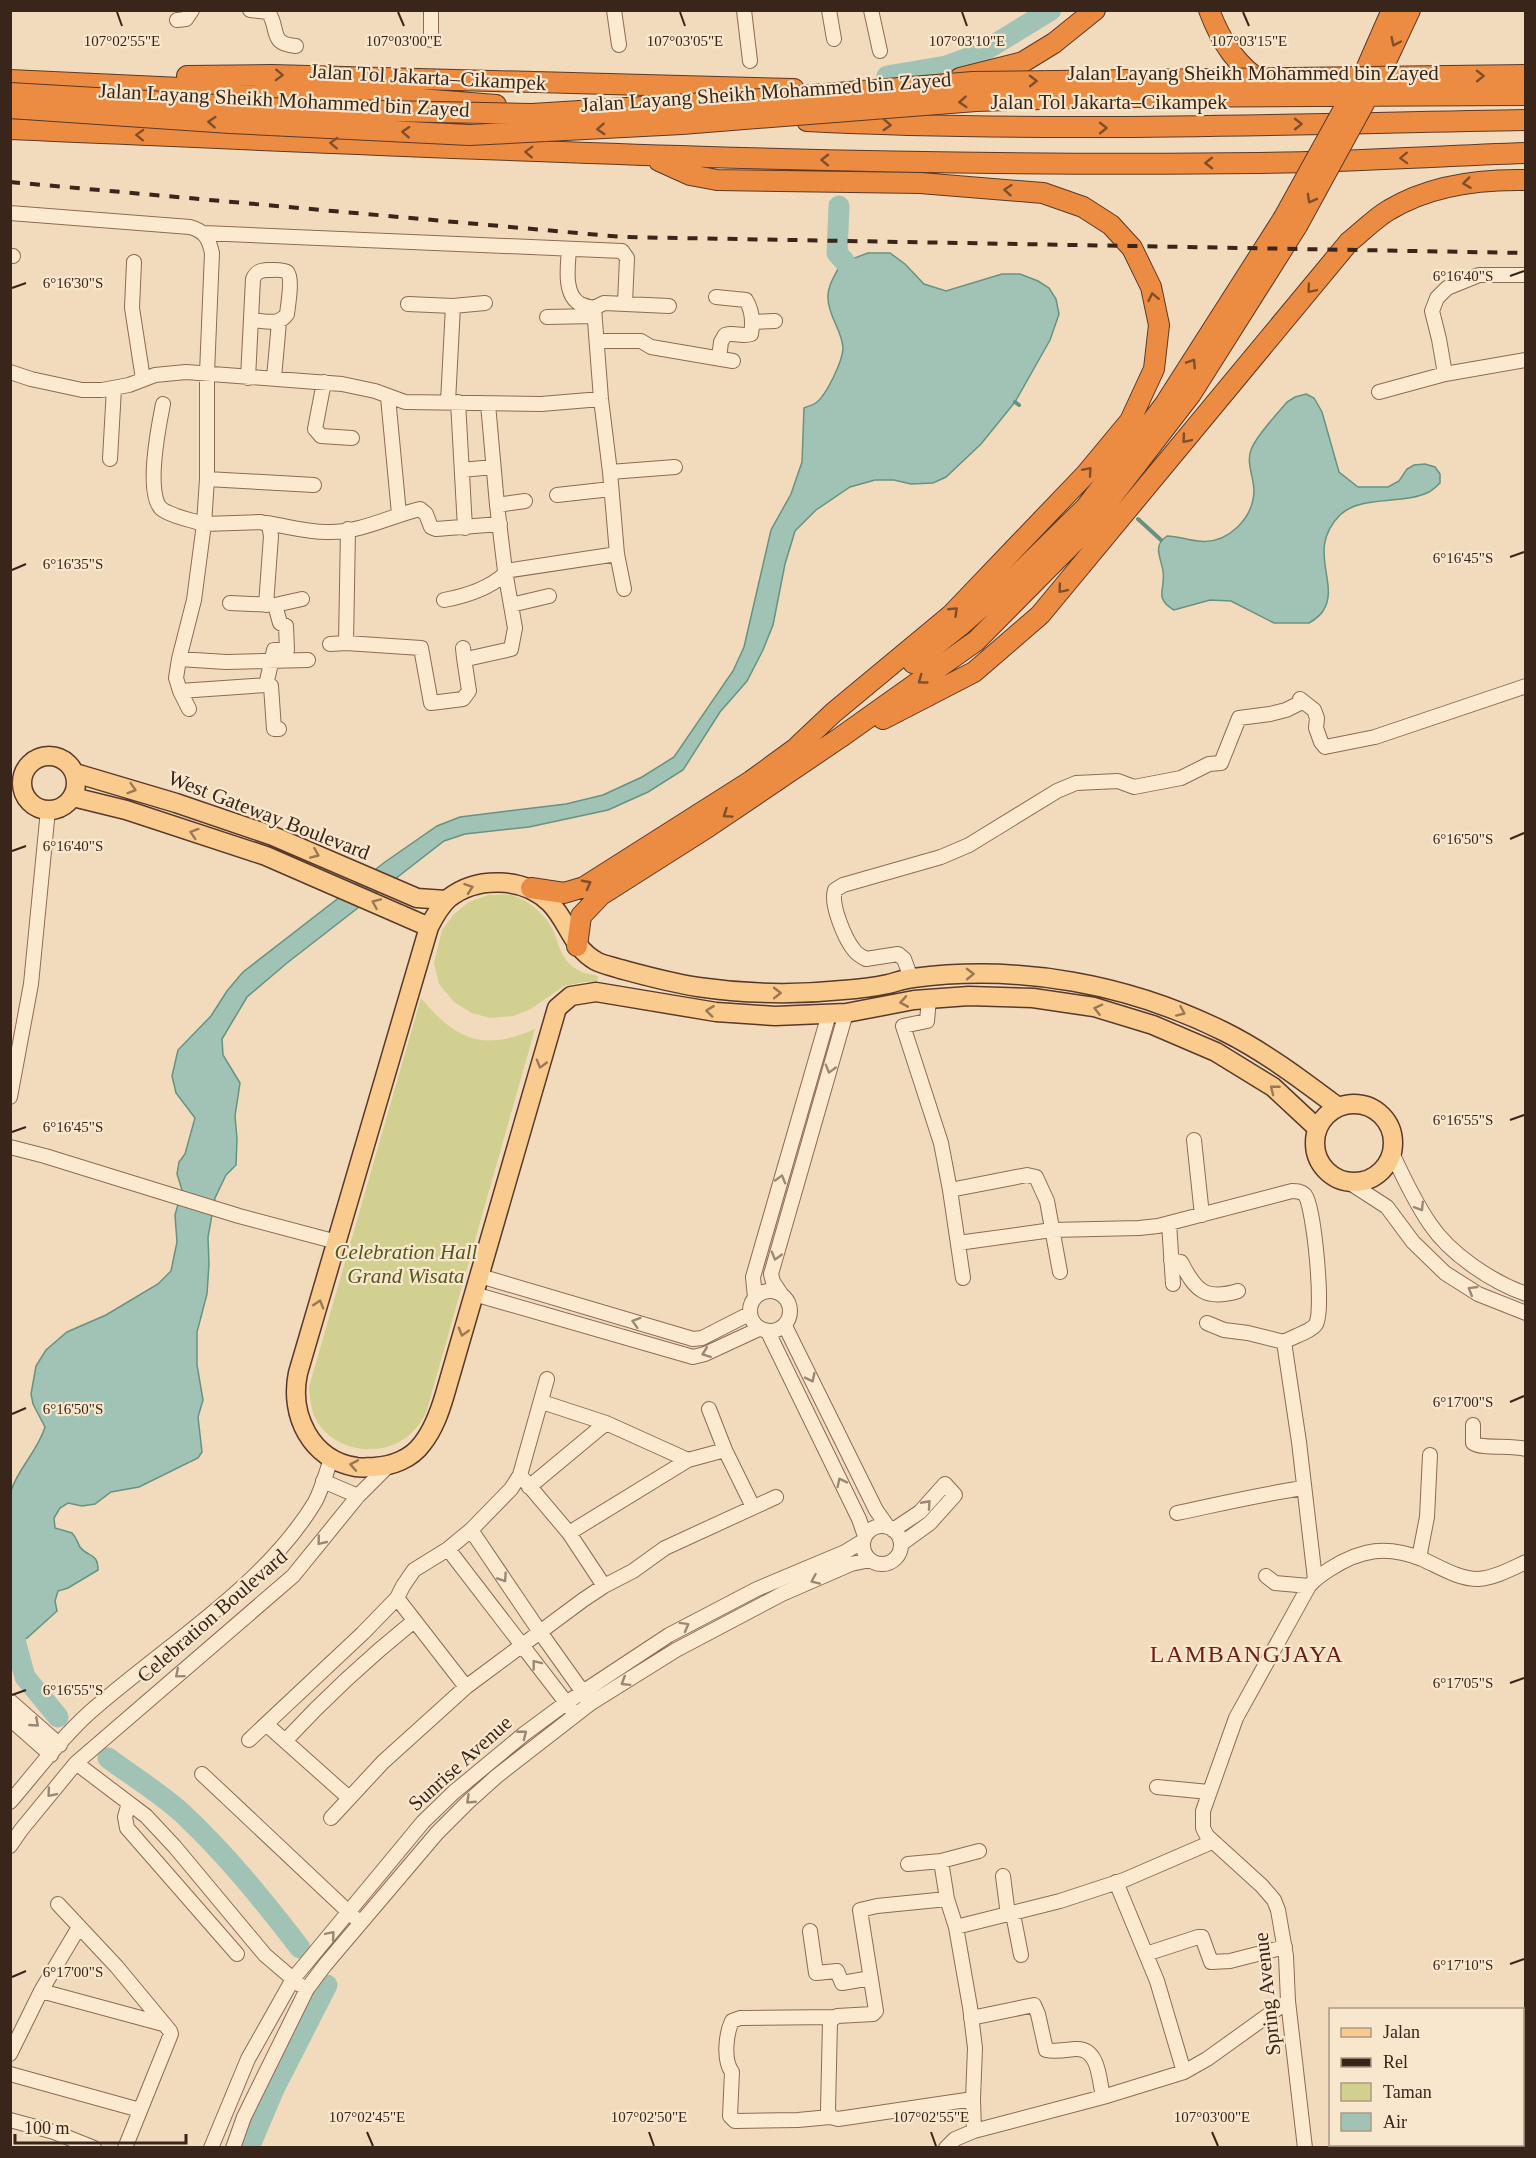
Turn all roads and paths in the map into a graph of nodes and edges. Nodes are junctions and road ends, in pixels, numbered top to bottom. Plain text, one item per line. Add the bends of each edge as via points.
1 (192, 10) edge
2 (250, 10) edge
3 (431, 10) edge
4 (614, 10) edge
5 (744, 10) edge
6 (829, 10) edge
7 (871, 10) edge
8 (1095, 10) edge
9 (1209, 10) edge
10 (1392, 10) edge
11 (1410, 10) edge
12 (177, 20) dead end
13 (834, 39) dead end
14 (431, 40) dead end
15 (296, 45) dead end
16 (619, 45) dead end
17 (880, 51) dead end
18 (750, 61) dead end
19 (1374, 70) junction
20 (1526, 75) edge
21 (10, 80) edge
22 (10, 93) edge
23 (1526, 95) edge
24 (1526, 104) edge
25 (10, 108) edge
26 (1526, 120) edge
27 (10, 129) edge
28 (1526, 153) edge
29 (651, 157) junction
30 (1526, 180) edge
31 (10, 213) edge
32 (1290, 222) junction
33 (204, 233) junction
34 (568, 249) junction
35 (134, 262) dead end
36 (1526, 275) edge
37 (716, 297) dead end
38 (486, 303) dead end
39 (625, 303) junction
40 (408, 304) dead end
41 (453, 306) junction
42 (669, 306) dead end
43 (594, 312) junction
44 (547, 317) dead end
45 (252, 320) junction
46 (775, 321) dead end
47 (279, 322) junction
48 (752, 322) junction
49 (597, 341) junction
50 (719, 358) junction
51 (1526, 360) edge
52 (733, 361) dead end
53 (10, 372) edge
54 (207, 373) junction
55 (1444, 374) junction
56 (248, 378) junction
57 (274, 378) junction
58 (143, 379) junction
59 (324, 382) junction
60 (114, 388) junction
61 (1379, 392) dead end
62 (388, 397) junction
63 (601, 399) junction
64 (453, 402) junction
65 (163, 404) dead end
66 (488, 404) junction
67 (352, 438) dead end
68 (110, 459) dead end
69 (493, 467) junction
70 (675, 467) dead end
71 (462, 470) junction
72 (610, 472) junction
73 (207, 479) junction
74 (314, 485) dead end
75 (611, 489) junction
76 (557, 495) dead end
77 (525, 501) dead end
78 (497, 505) junction
79 (399, 514) junction
80 (266, 523) junction
81 (204, 524) junction
82 (500, 524) junction
83 (465, 528) junction
84 (348, 529) junction
85 (617, 554) junction
86 (505, 573) junction
87 (624, 589) dead end
88 (549, 596) dead end
89 (302, 600) dead end
90 (444, 600) dead end
91 (230, 603) dead end
92 (271, 605) junction
93 (511, 605) junction
94 (345, 643) junction
95 (330, 644) dead end
96 (179, 659) junction
97 (308, 660) dead end
98 (272, 661) junction
99 (266, 685) junction
100 (1526, 686) edge
101 (180, 691) junction
102 (189, 709) dead end
103 (279, 729) dead end
104 (841, 737) junction
105 (798, 746) junction
106 (18, 769) edge
107 (75, 773) junction
108 (18, 797) edge
109 (73, 797) junction
110 (48, 810) junction
111 (273, 836) junction
112 (266, 856) junction
113 (531, 888) junction
114 (446, 900) junction
115 (429, 927) junction
116 (577, 946) junction
117 (911, 978) junction
118 (929, 999) junction
119 (837, 1013) junction
120 (10, 1097) edge
121 (1338, 1107) junction
122 (1317, 1128) junction
123 (1194, 1140) dead end
124 (10, 1147) edge
125 (1393, 1155) junction
126 (1350, 1183) junction
127 (950, 1190) junction
128 (1202, 1215) junction
129 (1169, 1223) junction
130 (1052, 1230) junction
131 (337, 1242) junction
132 (958, 1243) junction
133 (1171, 1260) junction
134 (1060, 1272) dead end
135 (480, 1276) junction
136 (963, 1278) dead end
137 (1173, 1284) dead end
138 (1238, 1291) dead end
139 (474, 1294) junction
140 (781, 1294) junction
141 (1526, 1294) edge
142 (755, 1297) junction
143 (1526, 1313) edge
144 (749, 1314) junction
145 (1208, 1323) dead end
146 (785, 1326) junction
147 (763, 1330) junction
148 (1284, 1342) junction
149 (547, 1379) dead end
150 (542, 1402) junction
151 (709, 1409) dead end
152 (606, 1423) junction
153 (1473, 1425) dead end
154 (1526, 1449) edge
155 (725, 1450) junction
156 (1430, 1455) dead end
157 (330, 1459) junction
158 (688, 1460) junction
159 (388, 1466) junction
160 (520, 1475) junction
161 (323, 1481) junction
162 (529, 1487) junction
163 (1304, 1488) junction
164 (358, 1496) junction
165 (776, 1497) dead end
166 (753, 1507) junction
167 (1177, 1513) dead end
168 (890, 1528) junction
169 (471, 1530) junction
170 (569, 1533) junction
171 (864, 1538) junction
172 (901, 1544) junction
173 (448, 1549) junction
174 (1419, 1558) junction
175 (870, 1560) junction
176 (1526, 1562) edge
177 (1266, 1576) dead end
178 (1312, 1583) junction
179 (604, 1586) junction
180 (397, 1598) junction
181 (414, 1621) junction
182 (540, 1632) junction
183 (522, 1646) junction
184 (466, 1687) junction
185 (582, 1691) junction
186 (10, 1701) edge
187 (566, 1703) junction
188 (591, 1703) junction
189 (575, 1716) junction
190 (10, 1719) edge
191 (266, 1724) junction
192 (249, 1740) dead end
193 (285, 1741) junction
194 (55, 1750) junction
195 (76, 1763) junction
196 (202, 1774) dead end
197 (1157, 1787) dead end
198 (1209, 1792) junction
199 (349, 1798) junction
200 (10, 1802) edge
201 (129, 1803) junction
202 (331, 1818) dead end
203 (1212, 1842) junction
204 (10, 1846) edge
205 (980, 1851) dead end
206 (941, 1861) junction
207 (908, 1864) dead end
208 (1003, 1876) dead end
209 (1116, 1882) junction
210 (947, 1899) junction
211 (58, 1904) dead end
212 (349, 1913) junction
213 (1010, 1914) junction
214 (361, 1924) junction
215 (79, 1927) junction
216 (956, 1927) junction
217 (810, 1931) dead end
218 (1284, 1947) junction
219 (237, 1954) dead end
220 (1146, 1954) junction
221 (1021, 1955) dead end
222 (871, 1978) junction
223 (293, 1979) junction
224 (307, 1989) junction
225 (41, 1990) junction
226 (1288, 2001) junction
227 (834, 2017) junction
228 (971, 2018) junction
229 (163, 2024) junction
230 (10, 2054) edge
231 (1184, 2072) junction
232 (10, 2074) edge
233 (1103, 2097) junction
234 (973, 2099) junction
235 (140, 2110) junction
236 (830, 2117) junction
237 (10, 2120) edge
238 (974, 2131) junction
239 (94, 2148) edge
240 (125, 2148) edge
241 (211, 2148) edge
242 (233, 2148) edge
243 (946, 2148) edge
244 (1305, 2148) edge

1 - 12 street via 186,19
2 - 15 street via 268,12 279,41
3 - 14 street
4 - 16 street
5 - 18 street
6 - 13 street
7 - 17 street
21 -> 8 highway via 272,75 868,89 974,76 1023,62
9 - 24 highway via 1228,51 1252,76 1285,93 1306,98
10 - 19 highway
11 -> 19 highway
19 - 32 highway, bridge
22 -> 20 highway, Jalan Layang Sheikh Mohammed bin Zayed, bridge via 287,109 532,114 973,82
21 -> 26 highway, Jalan Tol Jakarta–Cikampek via 914,126 1105,128
23 -> 25 highway, Jalan Layang Sheikh Mohammed bin Zayed, bridge via 987,101 469,135
29 -> 27 highway
28 -> 29 highway via 1263,163 989,164
105 -> 29 highway via 951,615 1086,474 1130,421 1154,369 1159,325 1151,287 1132,248 1111,225 1083,207 1043,193 920,183 717,180 690,175
30 -> 104 highway via 1452,185 1420,195 1389,210 1349,242 1040,615 974,672
31 - 33 street via 189,227
32 -> 104 highway via 1191,394 1087,529 976,641
105 -> 32 highway via 849,713 960,626 1086,507 1165,404
33 - 34 street
33 - 54 street via 212,254
34 - 39 street via 625,253
34 - 43 street via 568,279 575,300
35 - 58 street via 132,308
36 - 55 street via 1479,275 1447,288 1437,298 1432,311
37 - 48 street via 746,300
38 - 41 street
39 - 42 street
39 - 43 street via 604,303
40 - 41 street
41 - 64 street
43 - 44 street
43 - 49 street
45 - 47 street
45 - 47 street via 256,273 284,270 290,279 287,314
45 - 56 street
46 - 48 street
47 - 57 street
48 - 50 street via 749,335 725,335
49 - 50 street via 642,340 651,347
49 - 63 street
50 - 52 street
51 - 55 street
53 - 60 street via 82,390
54 - 56 street
54 - 58 street
54 - 73 street
55 - 61 street
56 - 57 street
57 - 59 street
58 - 60 street
59 - 62 street via 361,387
59 - 67 street via 317,434
60 - 68 street
62 - 64 street via 405,402
62 - 79 street
63 - 66 street via 541,405
63 - 72 street
64 - 66 street
64 - 71 street
65 - 81 street via 156,447 155,499 163,511
66 - 69 street
69 - 71 street
69 - 78 street
70 - 72 street
71 - 83 street
72 - 75 street
73 - 74 street
73 - 81 street
75 - 76 street
75 - 85 street
77 - 78 street
78 - 82 street
79 - 83 street via 420,509 431,527
79 - 84 street
80 - 81 street
80 - 84 street via 327,532
80 - 92 street via 271,536
81 - 96 street via 194,600
82 - 83 street
82 - 86 street
84 - 94 street
85 - 86 street
85 - 87 street
86 - 90 street via 495,583 477,591
86 - 93 street
88 - 93 street
89 - 92 street
91 - 92 street
92 - 98 street via 280,623 286,626 288,643 287,650 274,650
93 - 94 street via 515,628 510,649 471,658 464,653 469,691 463,699 431,703 421,648
94 - 95 street
96 - 98 street
96 - 101 street via 176,678
97 - 98 street
98 - 99 street
99 - 101 street
99 - 103 street via 271,686 274,729
100 - 117 street via 1375,737 1325,747 1316,728 1314,710 1300,699 1300,704 1286,710 1239,718 1221,763 1209,764 1182,778 1134,787 1118,781 1076,783 969,845 835,890 838,918 855,951 866,959 898,954
101 - 102 street
104 -> 116 highway via 600,895 581,916
113 -> 105 highway via 564,893 584,887 751,781
106 - 107 main road via 50,755 65,760
106 - 108 main road via 22,783
107 - 109 main road
107 -> 111 main road, West Gateway Boulevard
108 - 110 main road
109 - 110 main road via 63,807
112 -> 109 main road, West Gateway Boulevard via 126,810
110 - 120 street via 31,984
111 - 112 main road
111 -> 114 main road, West Gateway Boulevard via 417,898
115 -> 112 main road, West Gateway Boulevard
114 -> 113 main road via 477,885 513,883
113 - 116 main road via 552,905
114 - 115 main road
115 - 131 main road
116 -> 117 main road via 607,965 663,982 719,990 843,990
117 -> 121 main road via 969,973 1035,976 1099,985 1161,1004 1226,1032 1287,1069
118 -> 119 main road
122 -> 118 main road via 1274,1087 1216,1052 1153,1025 1094,1007 1033,998
118 - 127 street via 927,1020 903,1026 941,1143
119 -> 135 main road via 728,1013 596,992 571,996 557,1008
119 -> 140 street via 771,1274
142 -> 119 street via 753,1277
121 - 122 main road
121 - 125 main road via 1356,1103 1373,1108 1387,1120 1394,1137
122 - 126 main road via 1314,1146 1320,1164 1332,1177
123 - 128 street
124 - 131 street
125 - 126 main road via 1383,1171 1368,1181
125 -> 141 street via 1432,1226 1490,1278
143 -> 126 street via 1478,1294 1445,1274 1387,1208
127 - 130 street via 1033,1175 1040,1181 1047,1201
127 - 132 street
128 - 129 street
128 - 148 street via 1292,1191 1304,1194 1312,1215 1318,1318 1312,1329
129 - 130 street via 1139,1228
129 - 133 street
130 - 132 street
130 - 134 street
157 -> 131 main road via 310,1438 299,1420 295,1403 298,1374
132 - 136 street
133 - 137 street
133 - 138 street via 1181,1262 1190,1279 1205,1292 1219,1296
135 - 139 main road
144 -> 135 street via 693,1339
147 -> 139 street via 693,1357
139 -> 159 main road via 437,1419 422,1445
140 - 142 street via 763,1292
140 - 146 street via 791,1309
142 - 144 street
144 - 147 street via 752,1322
145 - 148 street
146 - 147 street via 777,1331
146 -> 168 street via 876,1510
171 -> 147 street via 859,1520
148 - 163 street
149 - 150 street
150 - 152 street
150 - 160 street
151 - 155 street
152 - 158 street
152 - 162 street
153 - 154 street via 1473,1443 1477,1446
155 - 158 street
155 - 166 street
156 - 174 street via 1427,1517
159 -> 157 main road via 356,1468
157 - 161 street, Celebration Boulevard
158 - 170 street
159 - 164 street, Celebration Boulevard
160 - 162 street
160 - 169 street
161 - 164 street
161 - 194 street, Celebration Boulevard via 298,1525 257,1573 89,1713
162 - 170 street
163 - 167 street
163 - 178 street
164 -> 195 street, Celebration Boulevard via 293,1576
165 - 166 street
166 - 179 street via 665,1548
168 - 171 street via 871,1529
168 - 172 street
168 -> 172 street via 920,1512 945,1484 955,1495 930,1523
169 - 173 street
169 -> 182 street
170 - 179 street
171 - 175 street via 865,1555
185 -> 171 street, Sunrise Avenue via 703,1616 845,1552
172 - 175 street via 894,1560 885,1564
173 - 180 street via 414,1570
173 - 183 street
174 - 176 street via 1476,1579 1501,1574
174 - 178 street via 1379,1550 1353,1556
175 -> 188 street, Sunrise Avenue via 851,1564 782,1594 676,1650
177 - 178 street via 1275,1583
178 - 198 street via 1236,1718
179 - 182 street
180 - 181 street
180 - 191 street
181 - 184 street
181 - 193 street via 313,1710
182 - 183 street
182 - 185 street
183 - 184 street
187 -> 183 street
184 - 199 street via 383,1761
185 - 187 street, Sunrise Avenue
185 - 188 street
186 -> 194 street
187 - 189 street
212 -> 187 street, Sunrise Avenue via 423,1822 454,1792
188 - 189 street, Sunrise Avenue
189 -> 214 street, Sunrise Avenue via 468,1802
190 - 194 street
191 - 192 street
191 - 193 street
193 - 199 street
194 - 200 street, Celebration Boulevard
195 - 201 street
195 -> 204 street, Celebration Boulevard
196 - 212 street
197 - 198 street
198 - 203 street via 1203,1821
199 - 202 street
201 - 219 street via 127,1828
201 - 223 street via 175,1846 265,1954
203 - 209 street
203 - 218 street, Spring Avenue via 1247,1870 1274,1900 1282,1921
205 - 206 street
206 - 207 street
206 - 210 street
208 - 213 street
209 - 213 street
209 - 220 street
210 - 216 street
210 - 222 street via 860,1910
211 - 215 street
212 - 214 street
223 -> 212 street, Sunrise Avenue
213 - 216 street
213 - 221 street
214 - 224 street, Sunrise Avenue
215 - 225 street
215 - 229 street
216 - 228 street
217 - 222 street via 816,1973 837,1971 842,1983
218 - 220 street via 1230,1962 1212,1962 1202,1936
218 - 226 street, Spring Avenue
220 - 231 street
222 - 227 street via 876,2011
223 - 224 street
223 - 241 street, Sunrise Avenue via 248,2059
224 - 242 street, Sunrise Avenue via 244,2117
225 - 229 street
225 - 230 street
226 - 231 street
226 - 244 street, Spring Avenue
227 - 236 street via 830,2021
227 - 236 street via 740,2018 732,2021 729,2028 727,2053 732,2072 730,2116 735,2121
228 - 233 street via 1034,2005 1046,2050 1089,2052
228 - 234 street via 975,2048
229 - 235 street via 171,2034
231 - 233 street
232 - 235 street
233 - 238 street
234 - 236 street
234 - 238 street
235 - 240 street
237 - 239 street
238 - 243 street via 955,2139

